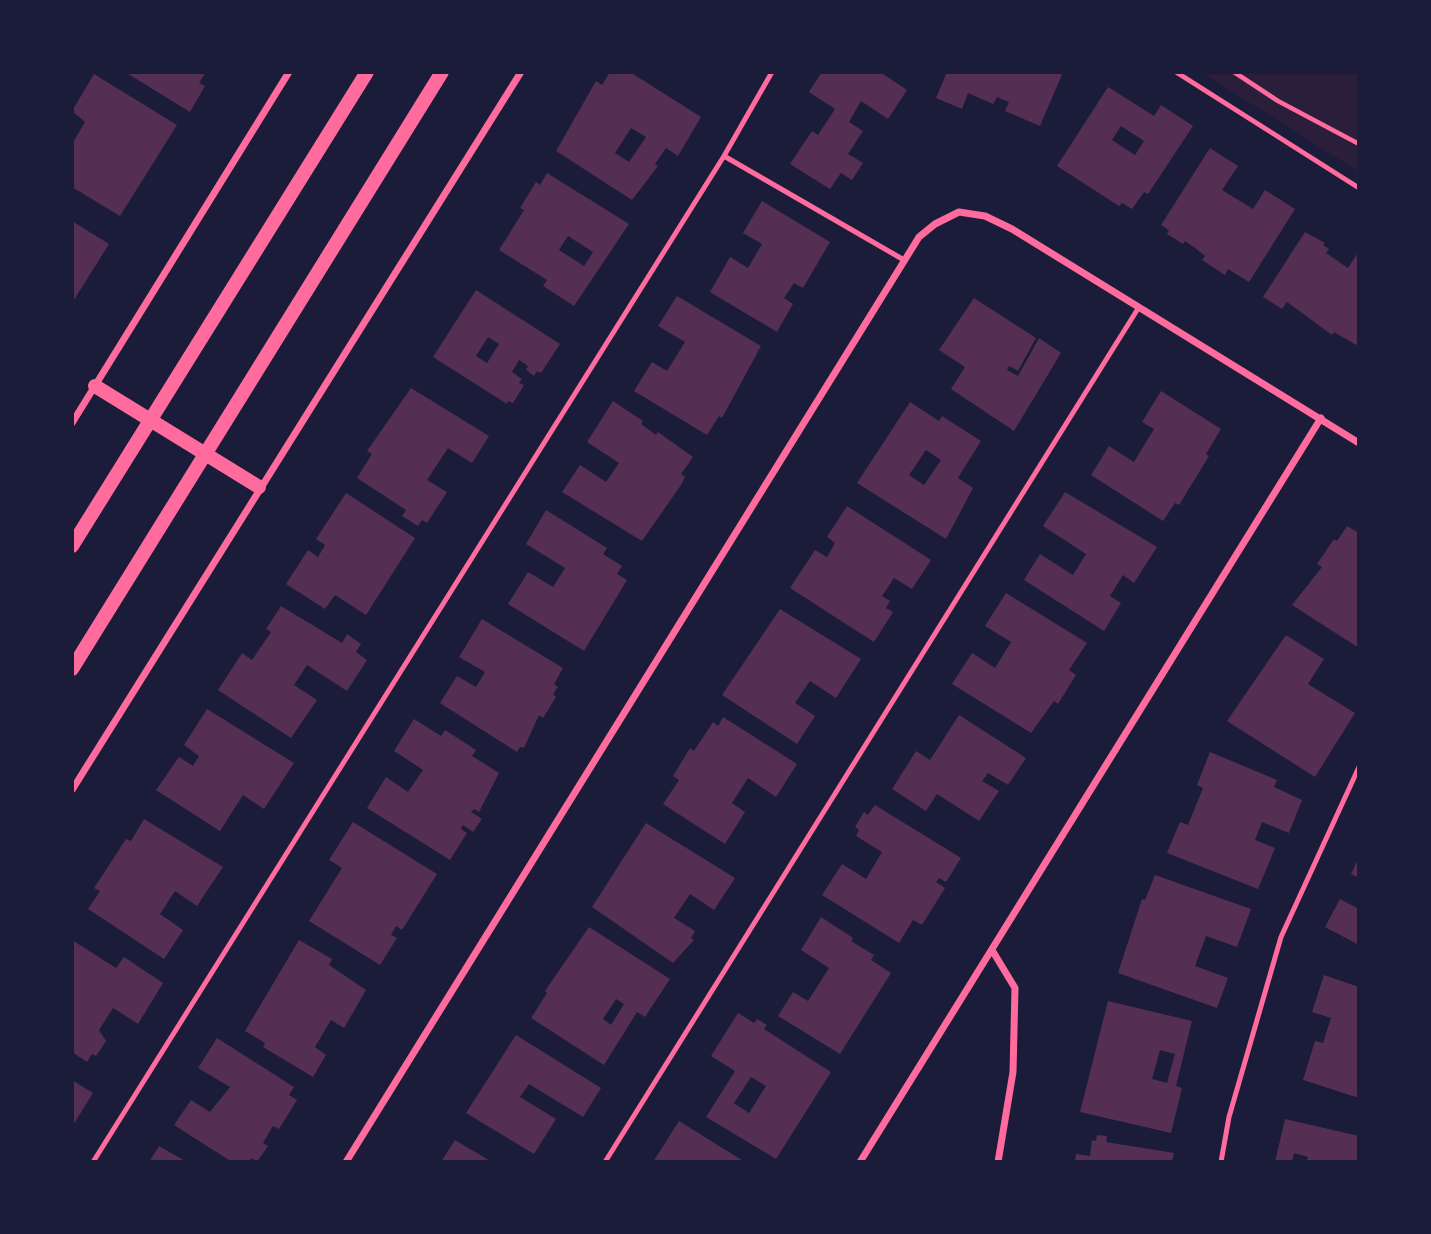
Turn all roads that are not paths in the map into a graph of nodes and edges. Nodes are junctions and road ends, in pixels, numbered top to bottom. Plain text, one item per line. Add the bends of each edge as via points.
1 (289, 72) edge
2 (366, 72) edge
3 (442, 72) edge
4 (521, 72) edge
5 (772, 72) edge
6 (1176, 72) edge
7 (724, 156) junction
8 (1359, 188) edge
9 (904, 261) junction
10 (1139, 307) junction
11 (95, 386) junction
12 (1321, 418) junction
13 (150, 420) junction
14 (72, 423) edge
15 (1359, 443) edge
16 (205, 454) junction
17 (259, 487) junction
18 (72, 546) edge
19 (72, 668) edge
20 (1359, 767) edge
21 (72, 790) edge
22 (992, 950) junction
23 (93, 1162) edge
24 (346, 1162) edge
25 (605, 1162) edge
26 (860, 1162) edge
27 (998, 1162) edge
28 (1221, 1162) edge

1 - 11 street
2 - 13 main road
3 - 16 main road
4 - 17 street
5 - 7 lane
6 - 8 lane
7 - 9 lane
7 - 23 lane
9 - 10 street via 919,237 959,212 985,216
9 - 24 street
10 - 12 street
10 - 25 lane
11 - 13 main road
11 - 14 street
12 - 15 street
12 - 22 street
13 - 16 main road
13 - 18 main road
16 - 17 main road
16 - 19 main road
17 - 21 street
20 - 28 lane via 1281,937 1229,1117
22 - 26 street
22 - 27 street via 1015,988 1013,1072

